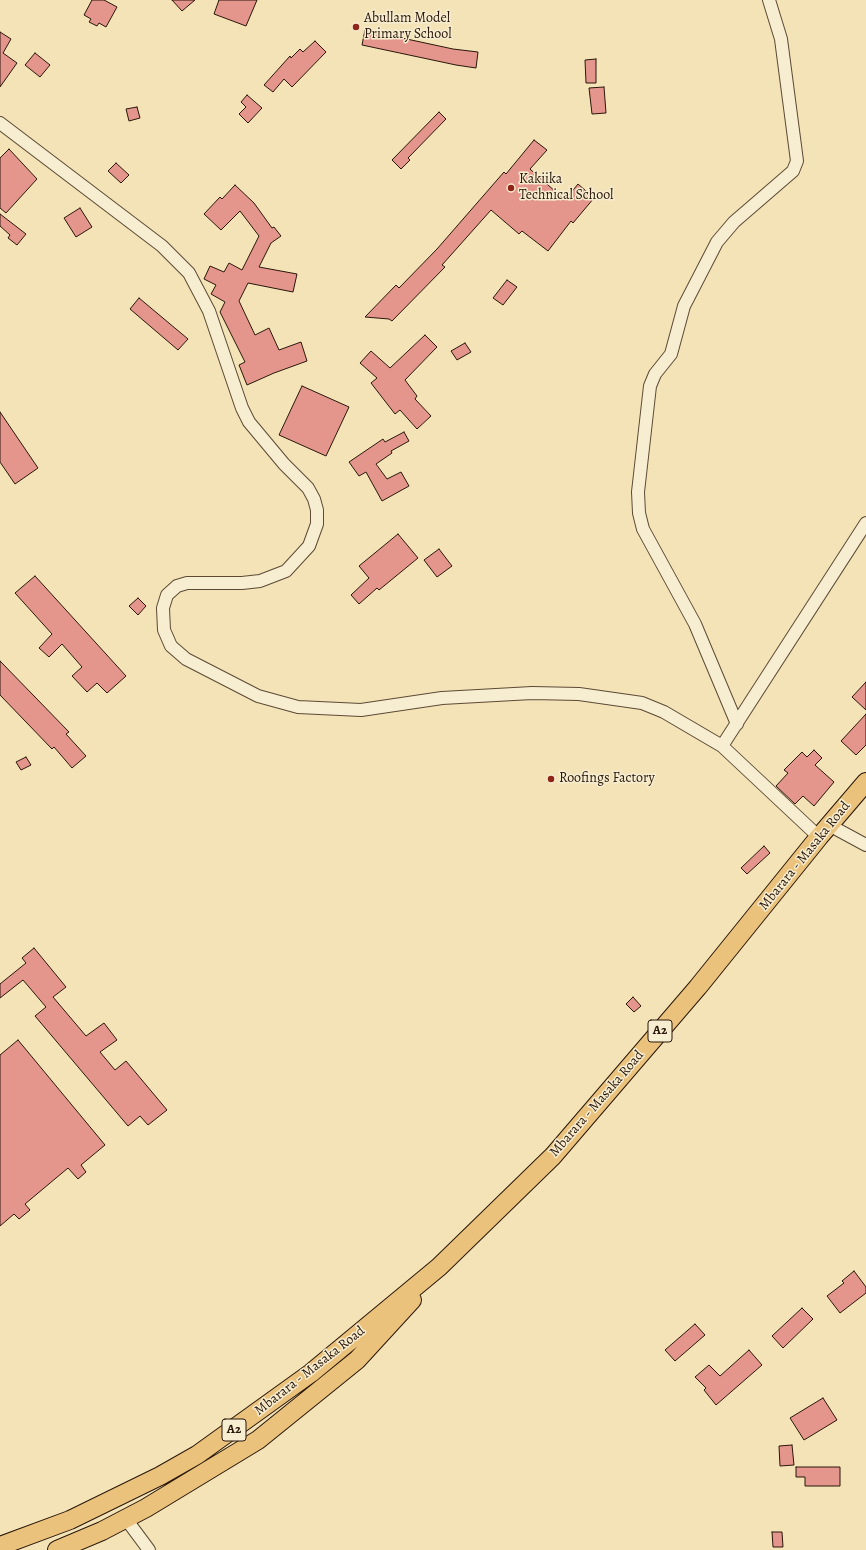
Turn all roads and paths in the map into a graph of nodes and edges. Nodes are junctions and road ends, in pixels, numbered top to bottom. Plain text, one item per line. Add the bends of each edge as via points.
1 (769, 0) edge
2 (0, 123) edge
3 (866, 524) edge
4 (737, 724) junction
5 (722, 746) junction
6 (866, 782) edge
7 (824, 831) junction
8 (866, 845) edge
9 (439, 1267) junction
10 (126, 1519) junction
11 (0, 1546) edge
12 (57, 1550) edge
13 (148, 1550) edge

1 - 4 street via 781,39 797,161 793,172 734,222 717,242 684,306 671,354 655,374 650,386 638,492 643,529 695,624
2 - 5 street via 162,246 189,273 209,311 249,422 308,488 318,510 317,524 309,546 286,571 260,581 187,583 177,586 167,595 163,608 164,630 171,646 186,659 258,696 298,708 361,710 442,698 532,693 580,694 642,703 664,712
3 - 4 street
4 - 5 street
5 - 7 street
6 - 7 highway, Mbarara - Masaka Road / A2
7 - 8 street
7 - 9 highway, Mbarara - Masaka Road / A2 via 698,987 553,1156
9 - 10 highway, Mbarara - Masaka Road / A2 via 357,1360 309,1400 258,1440
9 - 11 highway, Mbarara - Masaka Road / A2 via 311,1373 197,1455 70,1520
10 - 12 highway, Mbarara - Masaka Road / A2
10 - 13 street

